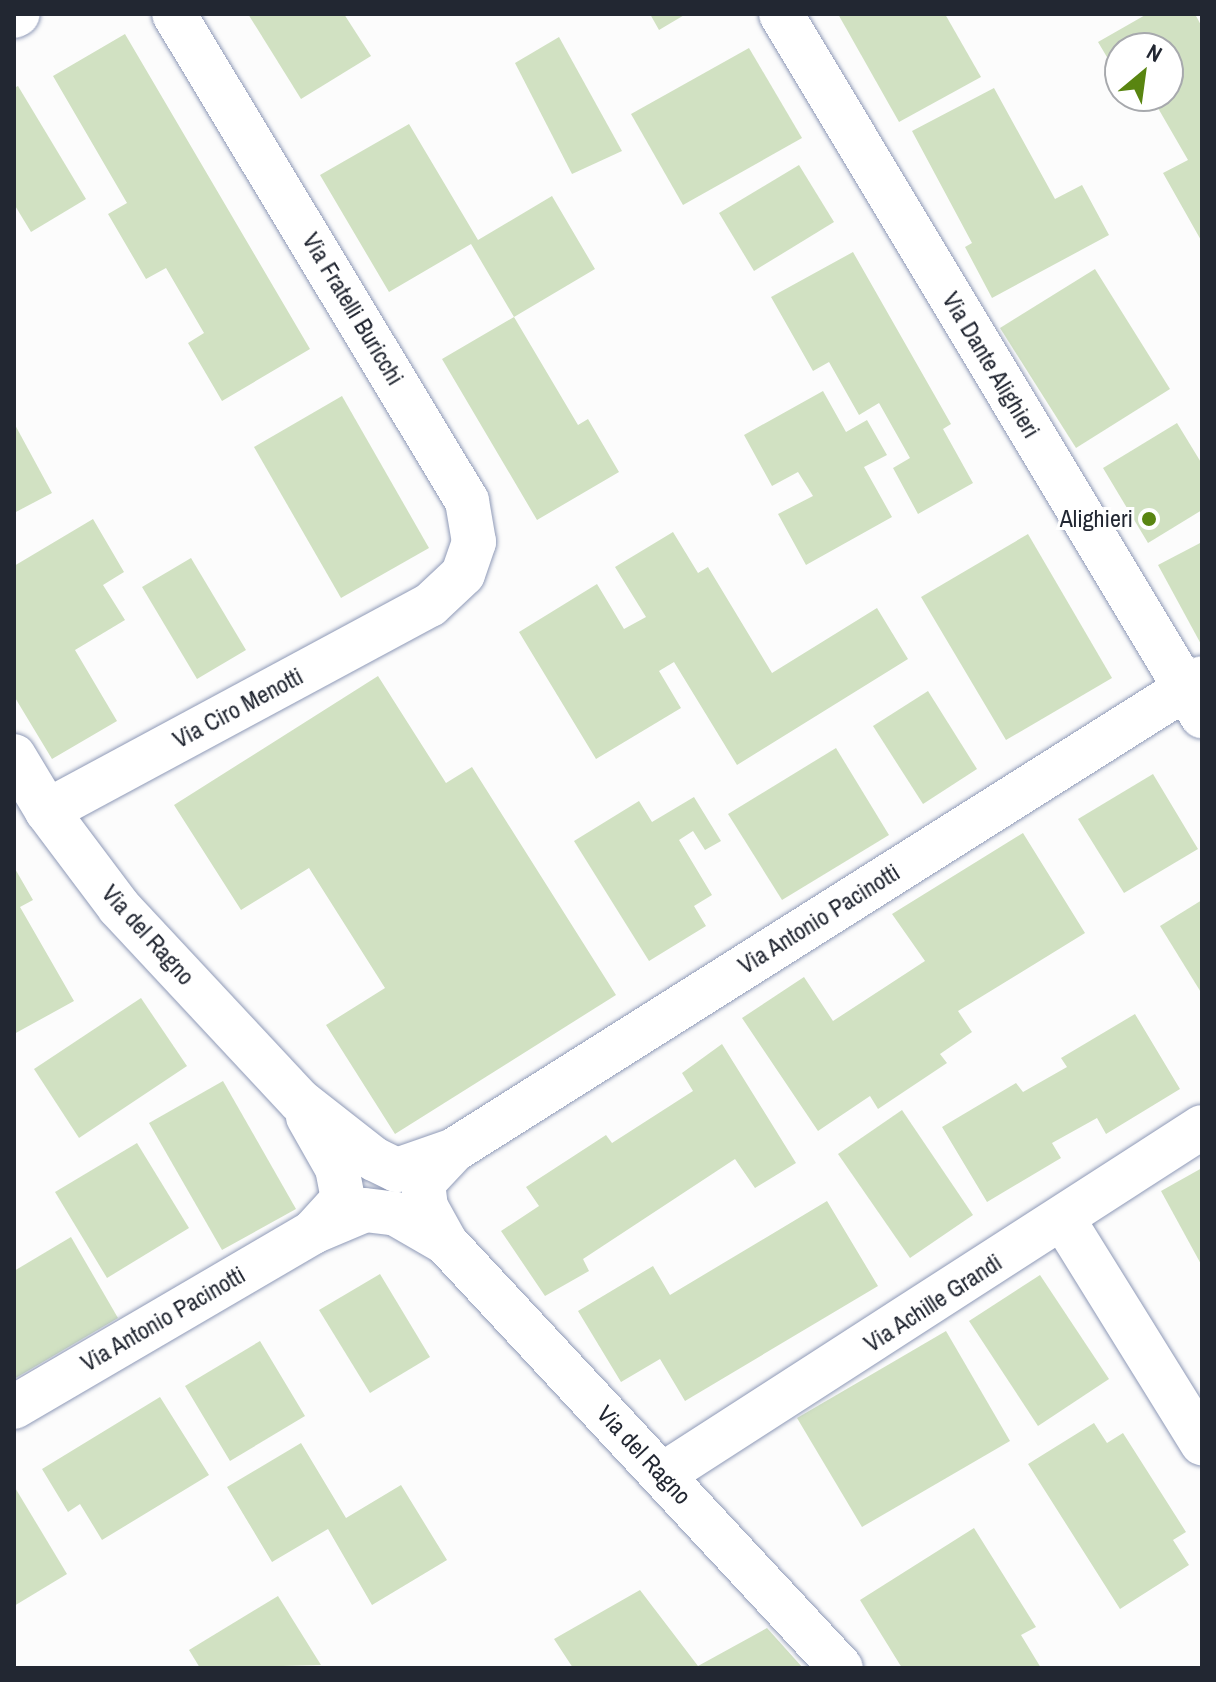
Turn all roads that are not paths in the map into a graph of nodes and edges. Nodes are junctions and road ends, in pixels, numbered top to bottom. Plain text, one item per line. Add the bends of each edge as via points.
1 (174, 14) edge
2 (781, 14) edge
3 (430, 605) joint
4 (1196, 694) edge
5 (14, 756) edge
6 (47, 811) junction
7 (300, 1101) junction
8 (1202, 1127) edge
9 (454, 1150) junction
10 (1063, 1219) junction
11 (313, 1232) junction
12 (446, 1243) junction
13 (14, 1407) edge
14 (1202, 1443) edge
15 (662, 1475) junction
16 (841, 1668) edge

1 - 3 street, Via Fratelli Buricchi via 467,501 474,542 469,562
2 - 4 street, Via Dante Alighieri
3 - 6 street, Via Ciro Menotti
4 - 9 street, Via Antonio Pacinotti
5 - 6 street, Via del Ragno
6 - 7 street, Via del Ragno via 119,907
7 - 9 street via 374,1159 397,1170
7 - 11 street via 337,1168 343,1199
8 - 10 street, Via Achille Grandi
9 - 12 street via 423,1183 426,1207
10 - 14 street
10 - 15 street, Via Achille Grandi
11 - 12 street via 365,1210 396,1214
11 - 13 street, Via Antonio Pacinotti
12 - 15 street, Via del Ragno
15 - 16 street, Via del Ragno

